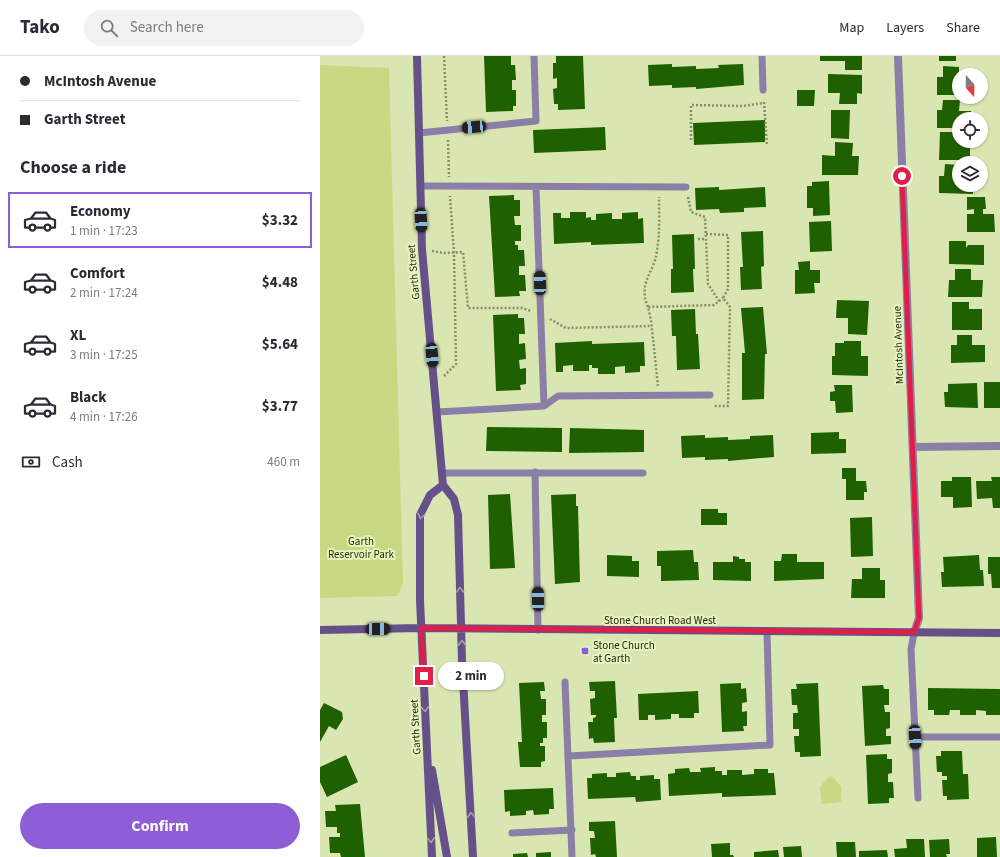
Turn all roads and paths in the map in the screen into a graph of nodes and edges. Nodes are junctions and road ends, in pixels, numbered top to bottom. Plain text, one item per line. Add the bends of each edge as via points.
1 (417, 56) edge
2 (444, 56) edge
3 (534, 56) edge
4 (762, 56) edge
5 (898, 56) edge
6 (763, 90) joint
7 (764, 103) junction
8 (447, 130) junction
9 (419, 133) junction
10 (691, 140) dead end
11 (767, 146) dead end
12 (420, 186) junction
13 (450, 187) junction
14 (536, 187) junction
15 (660, 187) junction
16 (686, 187) joint
17 (706, 234) junction
18 (706, 238) junction
19 (698, 239) dead end
20 (422, 249) junction
21 (454, 253) junction
22 (723, 298) junction
23 (719, 301) junction
24 (648, 307) junction
25 (541, 314) junction
26 (652, 326) junction
27 (435, 385) junction
28 (710, 395) joint
29 (659, 396) junction
30 (544, 406) junction
31 (437, 412) junction
32 (1000, 446) edge
33 (913, 447) junction
34 (535, 472) junction
35 (442, 473) junction
36 (643, 473) dead end
37 (442, 485) junction
38 (421, 628) junction
39 (461, 629) junction
40 (320, 630) edge
41 (538, 630) junction
42 (767, 631) junction
43 (914, 632) junction
44 (1000, 633) edge
45 (566, 682) dead end
46 (915, 737) junction
47 (1000, 737) edge
48 (426, 739) junction
49 (569, 756) junction
50 (918, 798) dead end
51 (572, 830) junction
52 (512, 833) dead end
53 (432, 857) edge
54 (447, 857) edge
55 (473, 857) edge
56 (572, 857) edge

1 - 9 main road, Garth Street
2 - 8 path
3 - 8 lane via 536,121
4 - 6 lane
5 - 33 street, McIntosh Avenue
6 - 7 path
7 - 10 path via 742,106 691,105
7 - 11 path
8 - 9 lane
8 - 13 path
9 - 12 main road, Garth Street
12 - 13 lane
12 - 20 main road, Garth Street
13 - 14 lane
13 - 21 path
14 - 15 lane
14 - 25 lane
15 - 16 lane
15 - 24 path via 657,252 645,281 644,298
16 - 17 path via 691,212 705,217
17 - 18 path
17 - 22 path via 728,234 728,289
18 - 19 path
18 - 23 path via 708,284
20 - 21 path
20 - 27 main road, Garth Street
21 - 25 path via 463,252 468,308 522,308
21 - 27 path via 456,364
22 - 23 path
22 - 28 path via 730,307 728,406 710,406
23 - 24 path via 714,305
24 - 26 path
25 - 26 path via 566,328
25 - 30 lane
26 - 29 path
27 - 31 main road, Garth Street
28 - 29 lane
29 - 30 lane via 558,396
30 - 31 lane
31 - 35 main road, Garth Street
32 - 33 street
33 - 43 street, McIntosh Avenue via 919,618
34 - 35 lane
34 - 36 lane
34 - 41 lane
35 - 37 main road, Garth Street
37 -> 38 main road, Garth Street via 430,496 420,515
39 -> 37 main road via 458,515 454,499
38 - 39 main road, Stone Church Road West
38 - 40 main road, Stone Church Road West
38 -> 48 main road, Garth Street
39 - 41 main road, Stone Church Road West
55 -> 39 main road
41 - 42 main road, Stone Church Road West
42 - 43 main road, Stone Church Road West
42 - 49 lane via 770,744
43 - 44 main road, Stone Church Road West
43 - 46 lane via 911,649
45 - 49 lane
46 - 47 lane
46 - 50 lane
48 -> 53 main road, Garth Street
48 - 54 main road
49 - 51 lane
51 - 52 lane
51 - 56 lane

